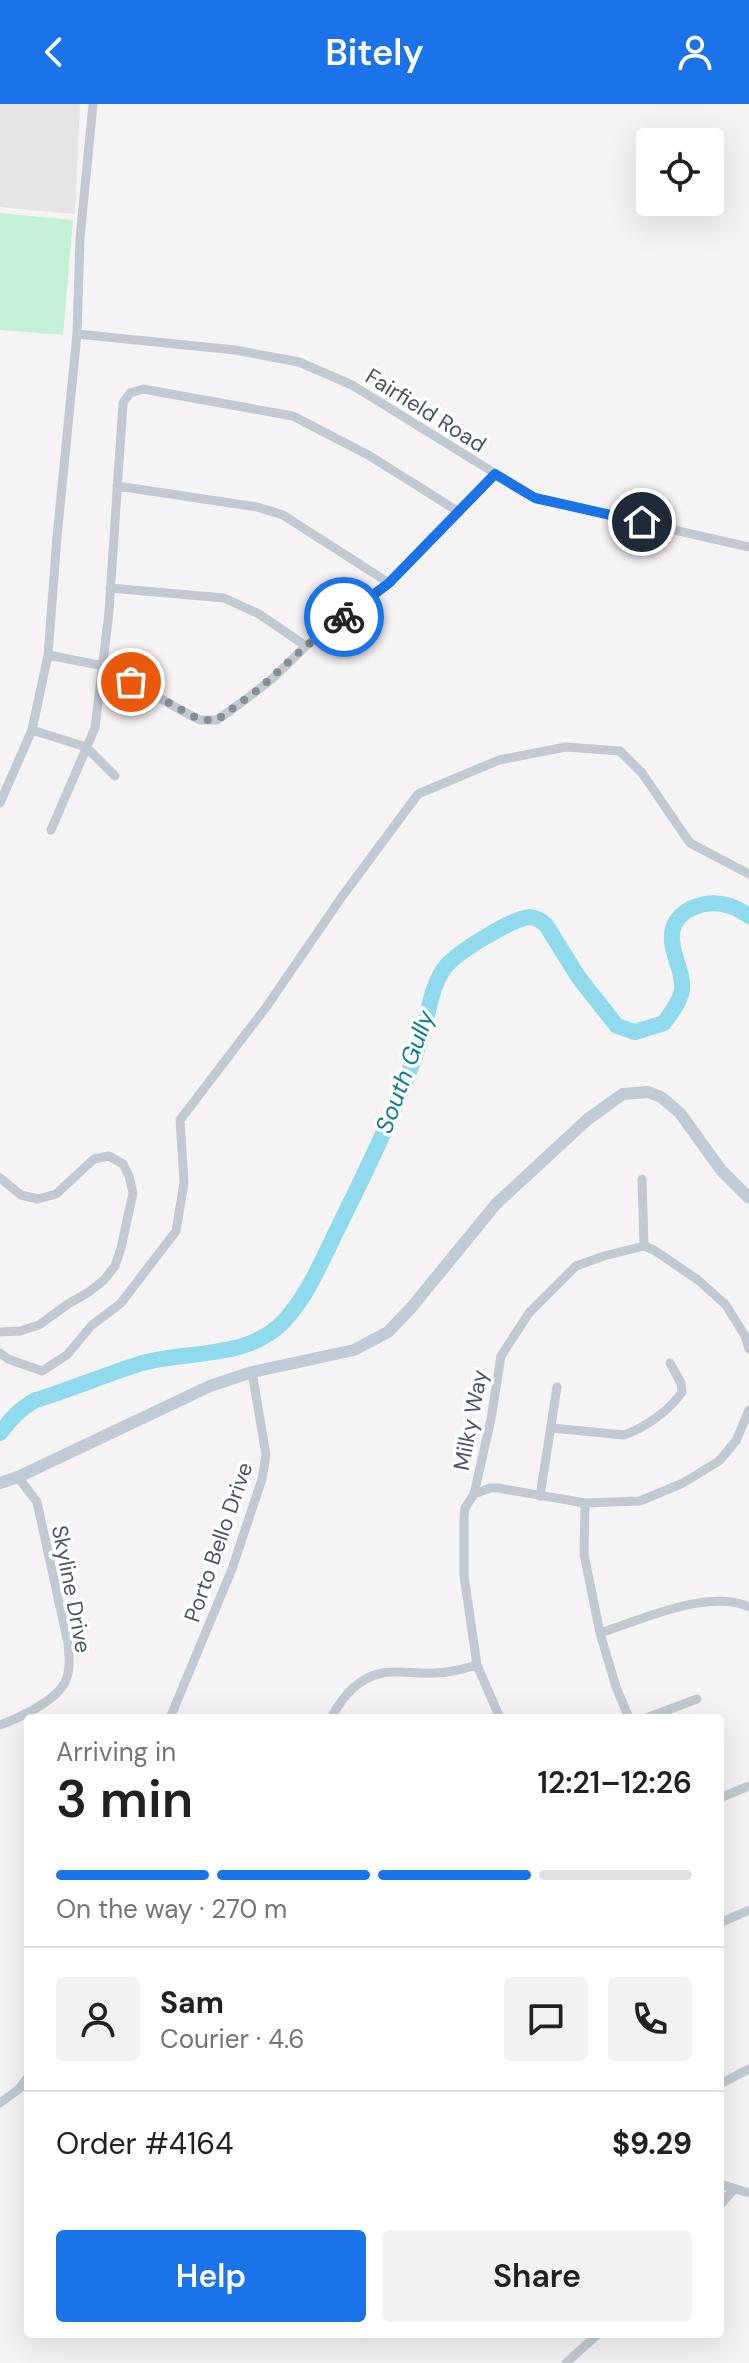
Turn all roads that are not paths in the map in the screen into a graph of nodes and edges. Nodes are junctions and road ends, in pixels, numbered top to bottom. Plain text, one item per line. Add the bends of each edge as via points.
1 (93, 104) edge
2 (77, 334) junction
3 (495, 474) junction
4 (117, 486) junction
5 (459, 512) junction
6 (749, 547) edge
7 (389, 583) junction
8 (110, 588) junction
9 (306, 646) junction
10 (48, 655) junction
11 (104, 666) junction
12 (32, 730) junction
13 (86, 747) junction
14 (115, 776) dead end
15 (0, 803) edge
16 (51, 830) dead end
17 (749, 874) edge
18 (0, 1178) edge
19 (642, 1179) dead end
20 (749, 1198) edge
21 (644, 1246) junction
22 (0, 1332) edge
23 (749, 1349) edge
24 (0, 1353) edge
25 (670, 1363) dead end
26 (252, 1372) junction
27 (557, 1387) dead end
28 (749, 1410) edge
29 (551, 1428) junction
30 (18, 1477) junction
31 (0, 1483) edge
32 (474, 1494) junction
33 (540, 1496) junction
34 (585, 1503) junction
35 (749, 1607) edge
36 (600, 1633) junction
37 (477, 1665) junction
38 (697, 1699) dead end
39 (25, 1714) edge
40 (172, 1714) edge
41 (333, 1714) edge
42 (498, 1714) edge
43 (627, 1714) edge
44 (657, 1714) edge
45 (24, 1715) edge
46 (0, 1725) edge
47 (749, 1786) edge
48 (724, 1796) edge
49 (749, 1910) edge
50 (724, 1921) edge
51 (749, 2069) edge
52 (24, 2082) edge
53 (724, 2082) edge
54 (0, 2103) edge
55 (724, 2185) edge
56 (734, 2189) junction
57 (749, 2193) edge
58 (724, 2200) edge
59 (594, 2338) edge
60 (566, 2363) edge

1 - 2 street
2 - 3 street, Fairfield Road via 299,362 363,391
2 - 10 street
3 - 5 street
3 - 6 street, Fairfield Road via 535,498
4 - 5 street via 123,403 130,393 143,389 293,416
4 - 7 street via 283,515
4 - 8 street
5 - 7 street
7 - 9 street
8 - 9 street via 224,598
8 - 11 street
9 - 11 street via 217,720 200,720
10 - 11 street
10 - 12 street
11 - 13 street via 95,728
12 - 13 street
12 - 15 street
13 - 14 street
13 - 16 street
17 - 24 street via 690,843 642,773 620,751 566,747 499,760 418,794 180,1120 184,1183 176,1231 121,1303 91,1326 67,1355 42,1371
18 - 22 street via 21,1195 38,1199 56,1194 94,1159 109,1156 123,1164 133,1193 121,1248 104,1280 39,1325
19 - 21 street
20 - 26 main road via 661,1097 623,1094 588,1119 496,1204 388,1332 354,1350
21 - 23 street via 726,1305
21 - 32 street, Milky Way via 576,1266 529,1313 501,1356
25 - 29 street via 682,1392 634,1432
26 - 30 main road via 210,1386
26 - 40 street, Porto Bello Drive via 266,1455 262,1479 232,1569
27 - 29 street
28 - 34 street, Milky Way via 736,1441 719,1461 683,1483 640,1501
29 - 33 street
30 - 31 main road
30 - 39 street, Skyline Drive via 37,1502 70,1662 64,1684
32 - 33 street, Milky Way via 490,1488
32 - 37 street, Milky Way via 465,1508 464,1576
33 - 34 street, Milky Way
34 - 36 street via 584,1554
35 - 36 street via 719,1600 695,1603
36 - 43 street
37 - 41 street via 434,1673 381,1673 354,1686
37 - 42 street, Milky Way
38 - 44 street
45 - 46 street, Skyline Drive
47 - 48 street
49 - 50 street
51 - 53 street
52 - 54 street
55 - 56 street
56 - 57 street
56 - 58 street
59 - 60 street

